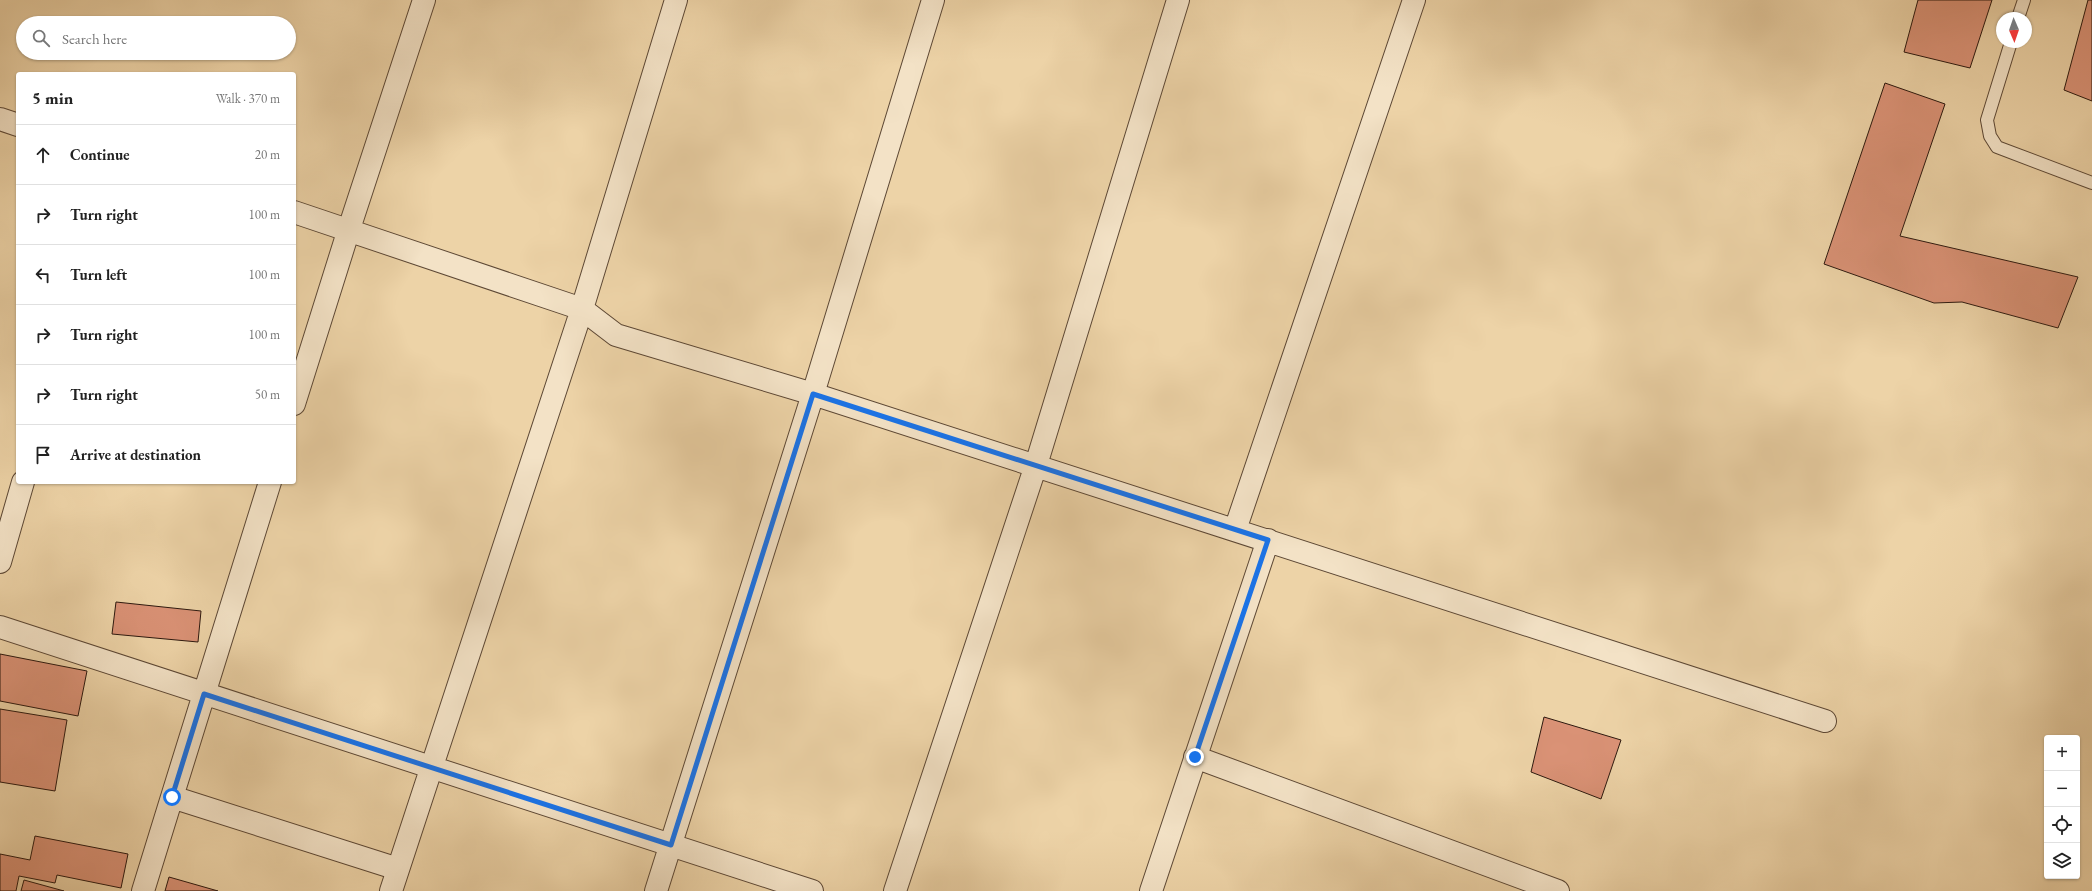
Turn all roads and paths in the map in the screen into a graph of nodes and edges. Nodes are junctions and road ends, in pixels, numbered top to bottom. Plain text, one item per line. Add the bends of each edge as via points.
1 (424, 0) edge
2 (676, 0) edge
3 (933, 0) edge
4 (1178, 0) edge
5 (1414, 0) edge
6 (2024, 0) edge
7 (2020, 12) edge
8 (2009, 48) edge
9 (0, 119) edge
10 (16, 124) edge
11 (2092, 183) edge
12 (296, 213) edge
13 (349, 229) junction
14 (582, 309) junction
15 (813, 394) junction
16 (296, 398) edge
17 (1036, 466) junction
18 (22, 484) edge
19 (269, 484) edge
20 (1235, 530) junction
21 (1268, 540) junction
22 (0, 562) edge
23 (0, 627) edge
24 (204, 694) junction
25 (1825, 721) dead end
26 (1195, 757) junction
27 (432, 767) junction
28 (172, 797) junction
29 (671, 845) junction
30 (398, 869) junction
31 (143, 891) edge
32 (391, 891) edge
33 (656, 891) edge
34 (812, 891) edge
35 (895, 891) edge
36 (1151, 891) edge
37 (1558, 891) edge

1 - 13 street
2 - 14 street
3 - 15 street
4 - 17 street
5 - 20 street
6 - 7 lane
8 - 11 lane via 1987,120 1990,136 1997,147
9 - 10 street
12 - 13 street
13 - 14 street
13 - 16 street
14 - 15 street via 616,335
14 - 27 street
15 - 17 street
15 - 29 street
17 - 20 street
17 - 35 street
18 - 22 street
19 - 24 street
20 - 21 street
21 - 25 street
21 - 26 street
23 - 24 street
24 - 27 street
24 - 28 street
26 - 36 street
26 - 37 street
27 - 29 street
27 - 30 street
28 - 30 street
28 - 31 street
29 - 33 street
29 - 34 street
30 - 32 street

